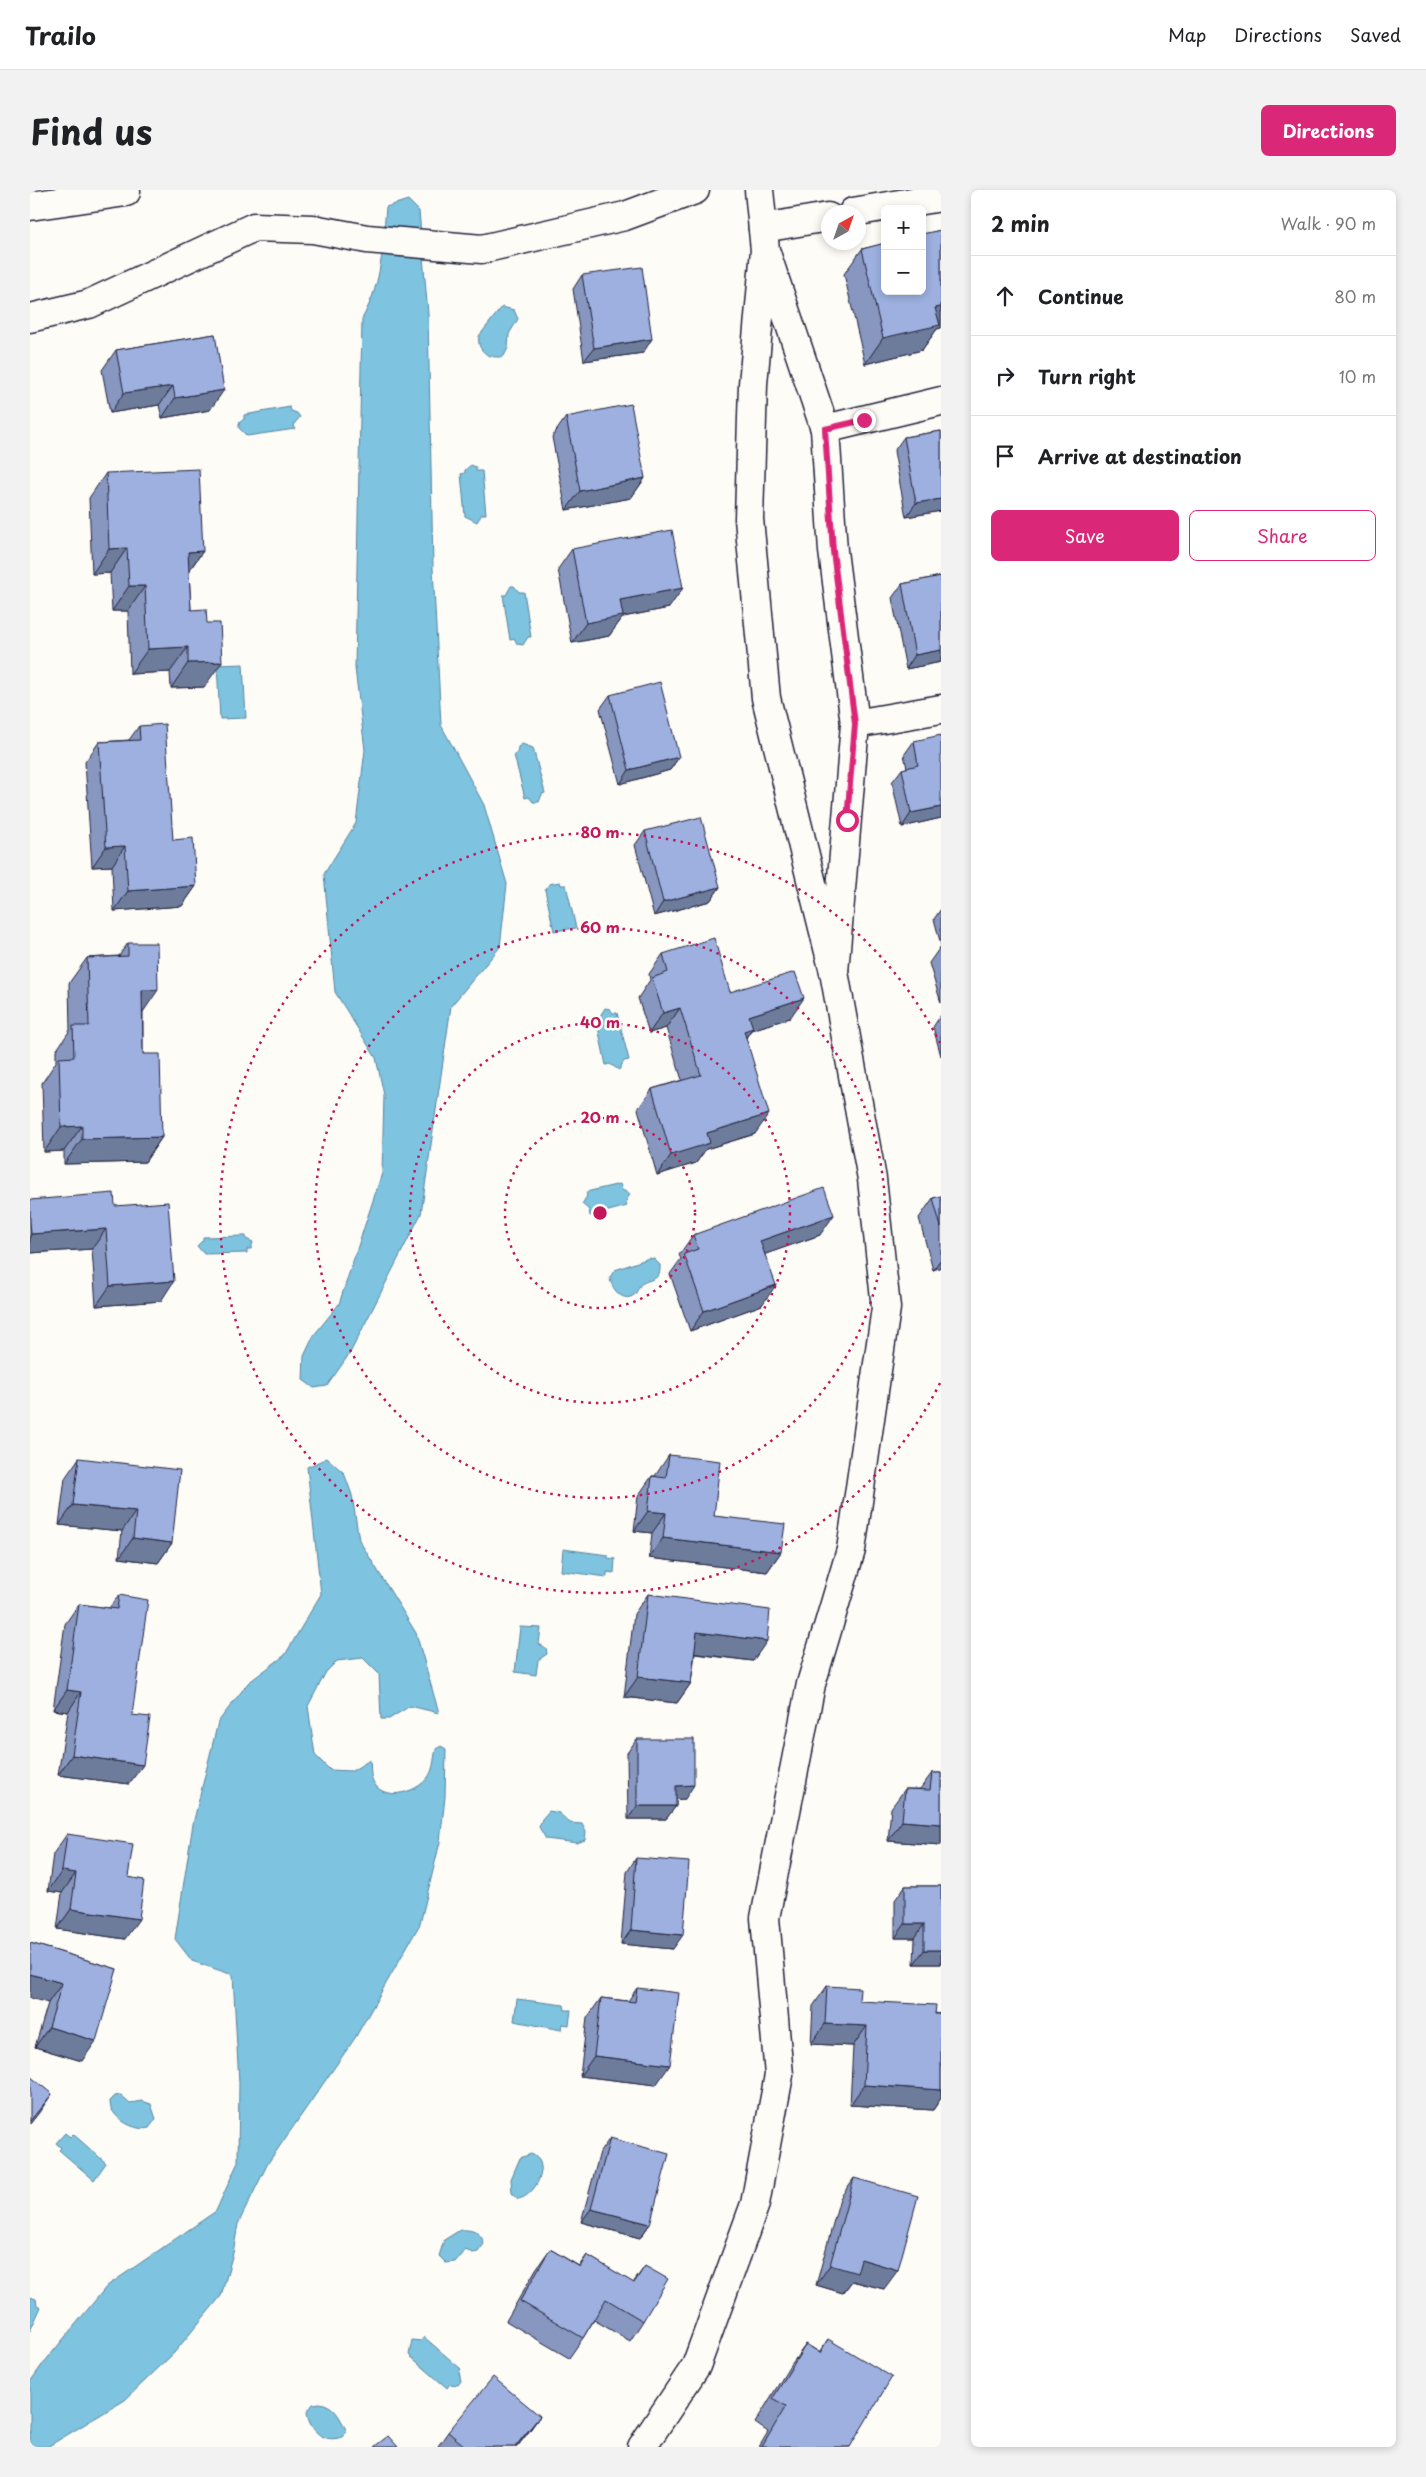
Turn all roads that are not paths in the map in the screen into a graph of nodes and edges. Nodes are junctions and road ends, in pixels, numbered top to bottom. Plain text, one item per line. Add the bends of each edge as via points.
1 (695, 190) edge
2 (759, 190) edge
3 (126, 192) dead end
4 (941, 197) edge
5 (30, 206) edge
6 (866, 210) edge
7 (821, 219) edge
8 (764, 239) junction
9 (30, 318) edge
10 (941, 401) edge
11 (825, 429) junction
12 (941, 709) edge
13 (855, 724) junction
14 (834, 972) junction
15 (642, 2447) edge

1 - 9 street via 625,216 482,249 367,239 313,229 254,227 89,304
2 - 8 street
3 - 5 street
4 - 6 street
7 - 8 street
8 - 11 street
8 - 14 street via 753,384 749,520 764,678 768,708
10 - 11 street
11 - 13 street via 833,551
12 - 13 street
13 - 14 street
14 - 15 street via 872,1179 886,1308 851,1550 811,1684 765,1918 779,2075 755,2204 696,2366

